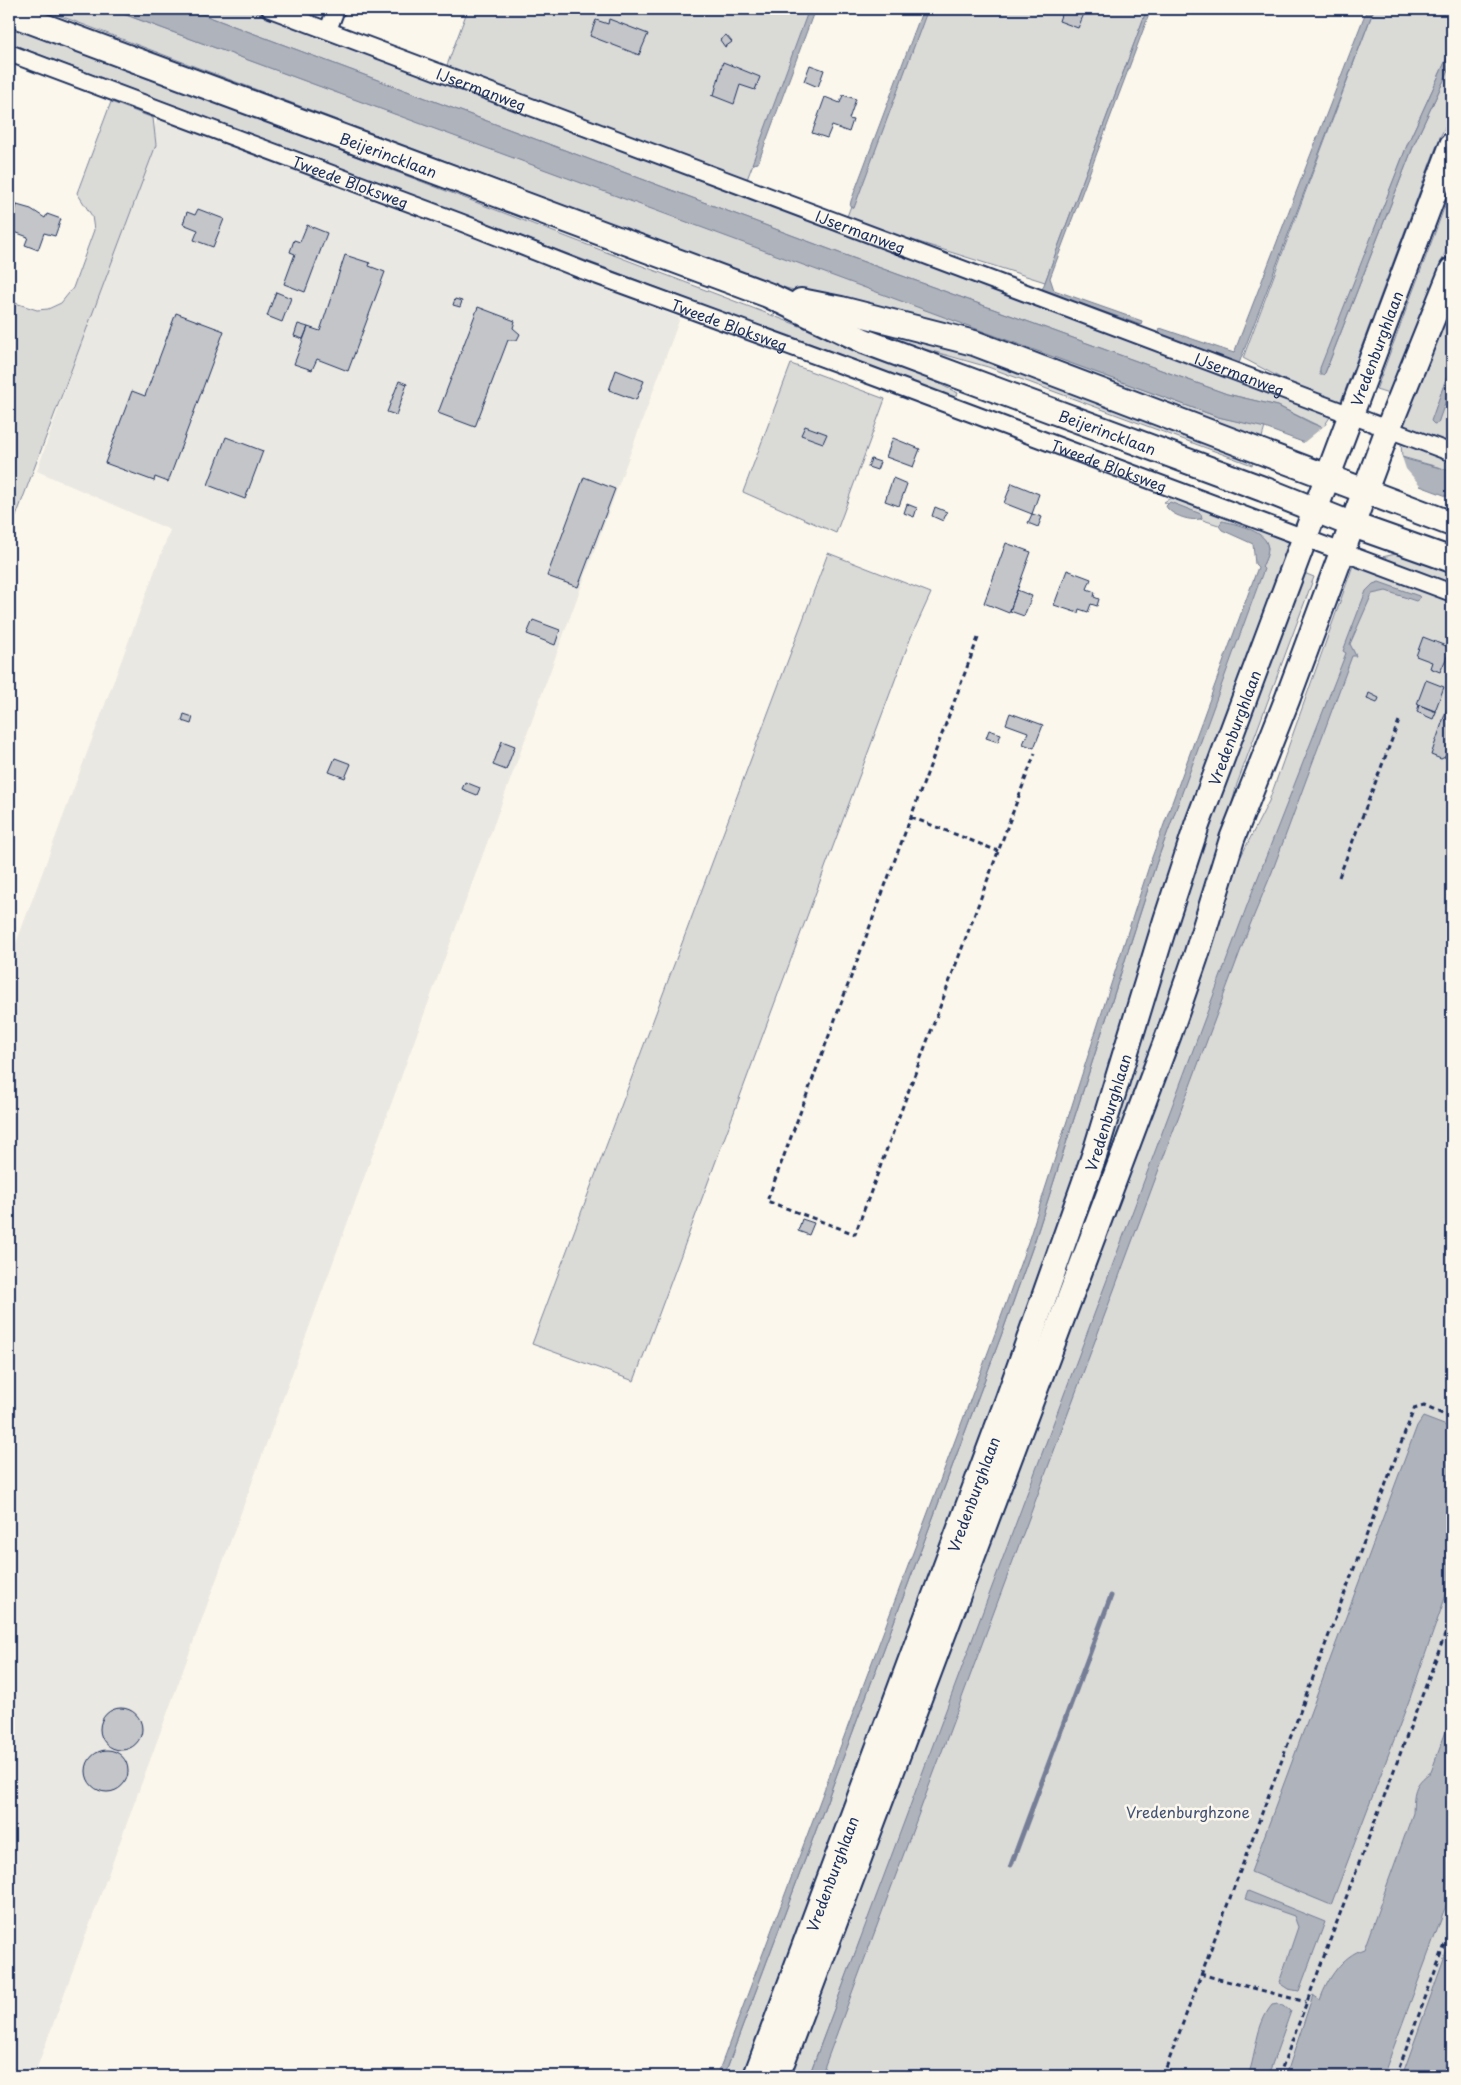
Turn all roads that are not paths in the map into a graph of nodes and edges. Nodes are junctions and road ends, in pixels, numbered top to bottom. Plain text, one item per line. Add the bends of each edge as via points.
1 (270, 9) edge
2 (336, 9) edge
3 (9, 13) edge
4 (328, 30) junction
5 (9, 53) edge
6 (1452, 145) edge
7 (1452, 270) edge
8 (768, 295) junction
9 (1348, 423) junction
10 (1385, 437) junction
11 (1452, 452) edge
12 (1331, 467) junction
13 (1368, 482) junction
14 (1315, 510) junction
15 (1452, 524) edge
16 (1353, 525) junction
17 (1304, 538) junction
18 (1343, 552) junction
19 (1448, 558) edge
20 (1452, 593) edge
21 (756, 2076) edge
22 (777, 2076) edge

1 - 4 street, IJsermanweg
2 - 4 street
3 - 8 main road, Beijerincklaan
4 - 9 street, IJsermanweg via 1241,373
5 - 17 street, Tweede Bloksweg
6 - 9 main road, Vredenburghlaan
7 - 10 main road, Vredenburghlaan
8 - 12 main road, Beijerincklaan via 841,309 974,343
8 - 14 main road, Beijerincklaan via 864,341
9 - 10 street, IJsermanweg
9 - 12 main road, Vredenburghlaan
10 - 11 street, IJsermanweg
10 - 13 main road, Vredenburghlaan
12 - 13 main road, Beijerincklaan
12 - 14 main road, Vredenburghlaan
13 - 15 main road, Beijerincklaan
13 - 16 main road, Vredenburghlaan
14 - 16 main road, Beijerincklaan
14 - 17 main road, Vredenburghlaan
16 - 18 main road, Vredenburghlaan
16 - 19 main road, Beijerincklaan
17 - 18 street, Tweede Bloksweg
17 - 21 main road, Vredenburghlaan via 1198,825 1095,1153 1008,1399
18 - 20 street, Tweede Bloksweg
18 - 22 main road, Vredenburghlaan via 1232,839 1169,1034

